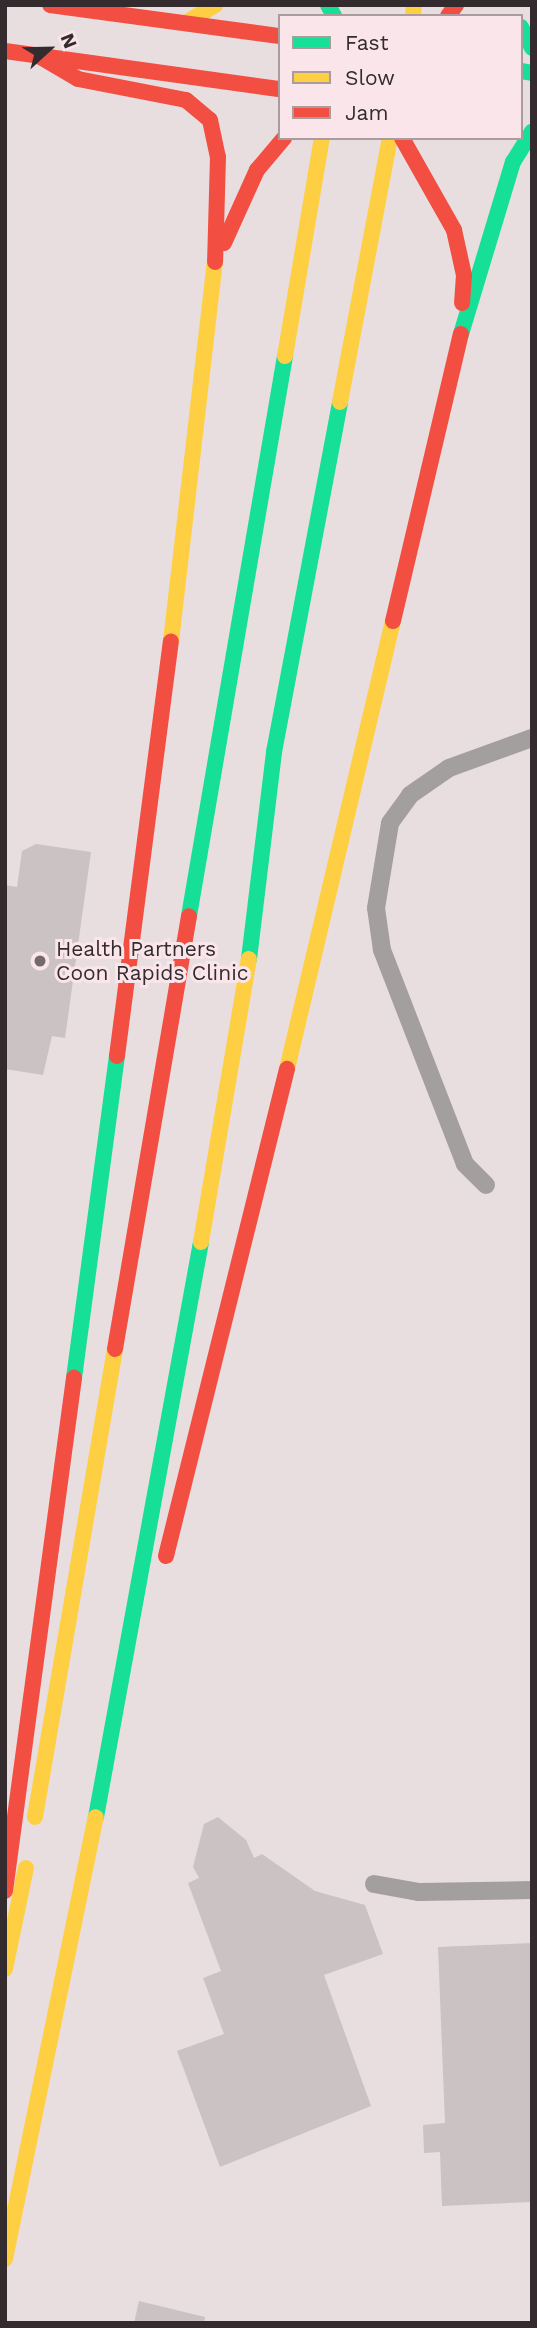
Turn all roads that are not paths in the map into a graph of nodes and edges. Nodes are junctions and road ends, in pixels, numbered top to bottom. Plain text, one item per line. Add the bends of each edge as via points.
1 (50, 5) edge
2 (215, 5) edge
3 (187, 22) junction
4 (523, 31) edge
5 (278, 36) edge
6 (532, 48) edge
7 (5, 51) edge
8 (39, 56) junction
9 (278, 89) edge
10 (532, 132) edge
11 (281, 140) edge
12 (322, 140) edge
13 (390, 140) edge
14 (403, 140) edge
15 (214, 285) junction
16 (459, 340) junction
17 (532, 738) edge
18 (486, 1185) dead end
19 (91, 1835) junction
20 (374, 1884) dead end
21 (532, 1890) edge
22 (5, 1891) edge
23 (5, 1969) edge
24 (5, 2259) edge

1 - 3 main road
2 - 3 main road
3 - 5 main road
4 - 6 main road
7 - 8 main road
8 - 9 main road
8 - 15 main road via 78,79 186,100 210,120 218,157
10 - 16 main road via 513,162
11 - 15 main road via 242,196
12 - 23 main road via 153,1148
13 - 19 main road via 274,752 259,900 133,1637
14 - 16 main road via 429,177 454,230 464,275
15 - 22 main road
16 - 19 main road via 219,1355
17 - 18 street via 423,782 390,823 376,929 465,1164
19 - 24 main road
20 - 21 street via 419,1892

